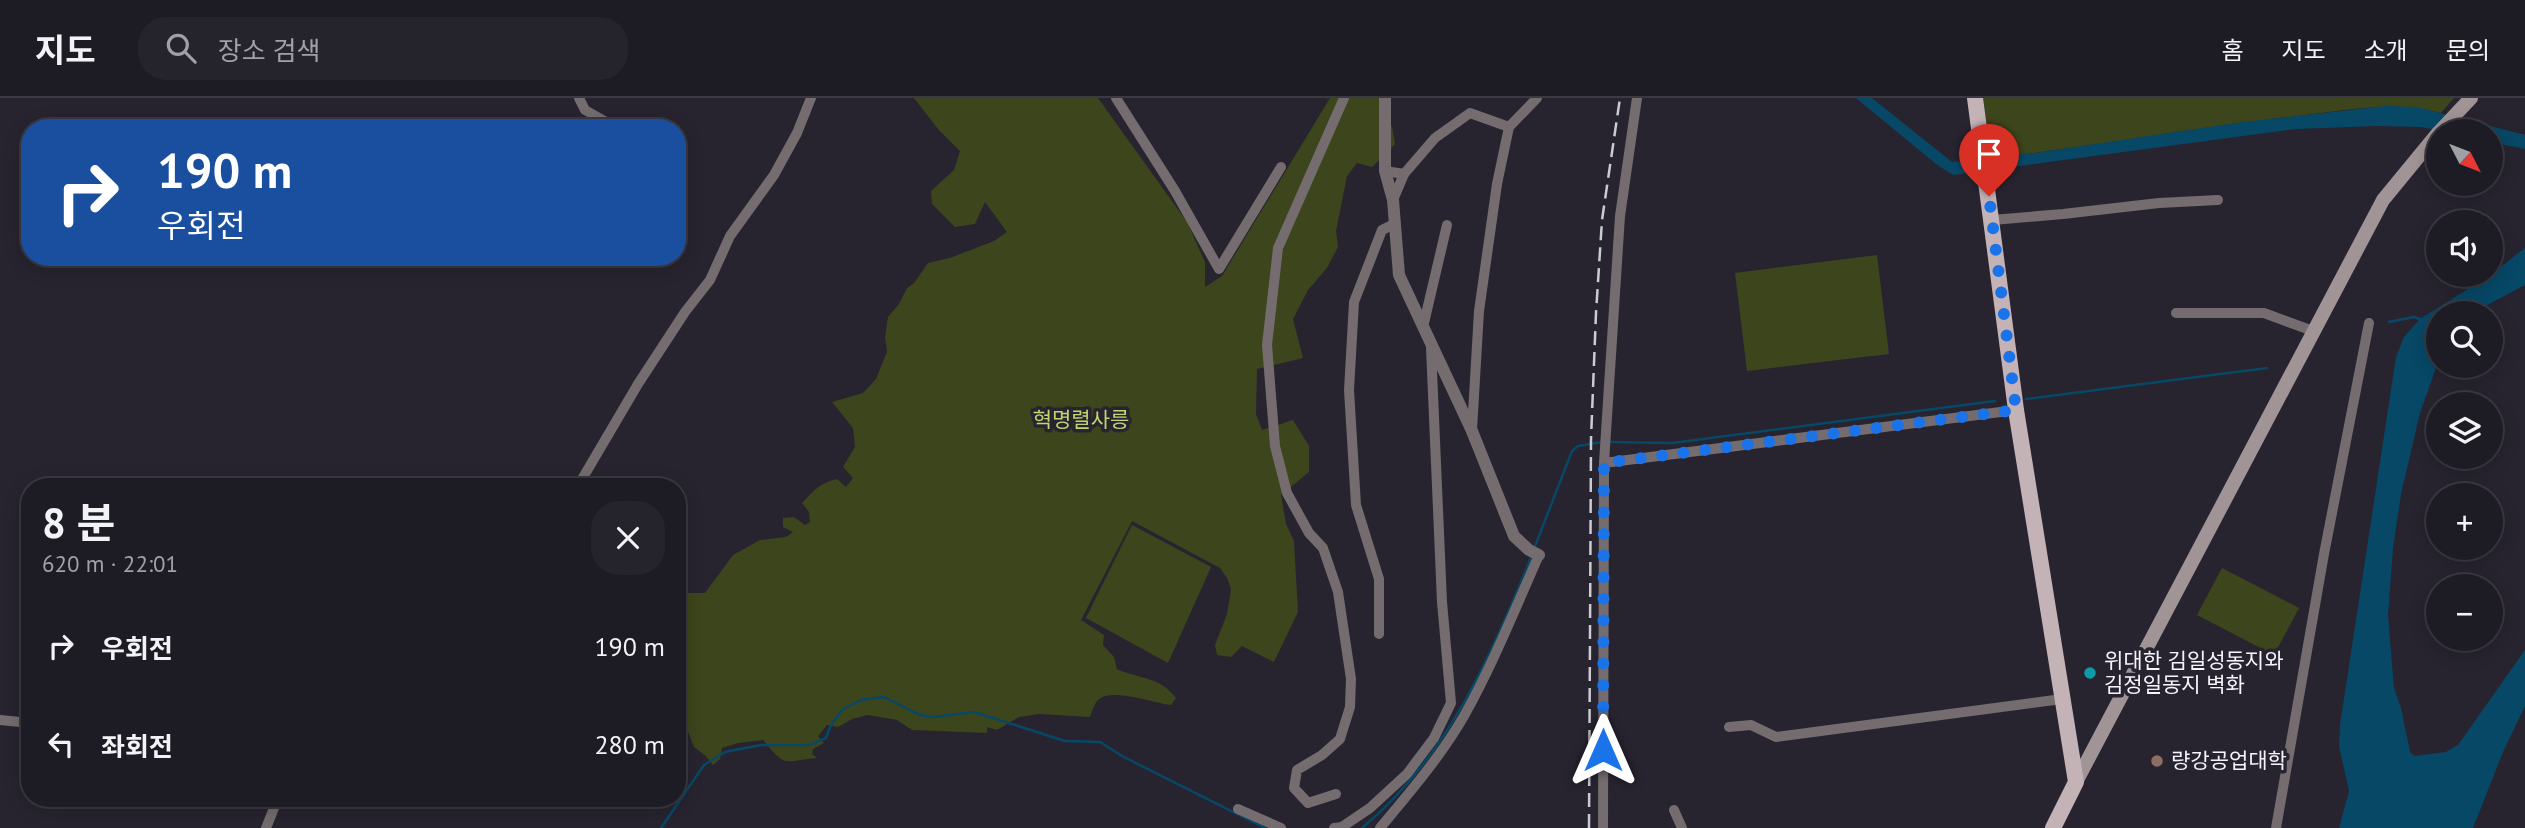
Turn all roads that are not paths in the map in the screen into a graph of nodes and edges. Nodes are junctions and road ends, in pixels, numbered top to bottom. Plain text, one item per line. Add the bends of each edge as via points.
1 (579, 98) edge
2 (811, 98) edge
3 (1116, 98) edge
4 (1344, 98) edge
5 (1385, 98) edge
6 (1537, 98) edge
7 (1637, 98) edge
8 (1975, 98) edge
9 (2471, 98) edge
10 (601, 119) edge
11 (2449, 119) edge
12 (1509, 127) junction
13 (2426, 148) edge
14 (1281, 167) dead end
15 (1385, 171) junction
16 (1404, 174) junction
17 (1393, 200) junction
18 (2218, 200) dead end
19 (1992, 220) junction
20 (1394, 223) junction
21 (1447, 225) dead end
22 (2176, 313) dead end
23 (2370, 323) dead end
24 (1423, 327) junction
25 (2313, 331) junction
26 (1431, 344) junction
27 (2016, 410) junction
28 (1472, 431) junction
29 (1604, 463) junction
30 (583, 478) edge
31 (1534, 552) joint
32 (1379, 634) dead end
33 (2062, 699) junction
34 (0, 720) edge
35 (21, 722) edge
36 (1730, 727) dead end
37 (2076, 782) junction
38 (1336, 794) dead end
39 (274, 807) edge
40 (1238, 809) dead end
41 (1674, 810) dead end
42 (266, 828) edge
43 (1281, 828) edge
44 (1335, 828) edge
45 (1380, 828) edge
46 (1603, 828) edge
47 (1682, 828) edge
48 (2053, 828) edge
49 (2276, 828) edge

1 - 10 street via 585,110
2 - 30 street via 774,175 730,236 710,280 638,384
3 - 14 street via 1219,269
4 - 38 street via 1278,248 1267,345 1275,446 1287,493 1323,548 1339,592 1352,679 1340,740 1297,770 1294,788 1308,803
5 - 15 street
6 - 12 street
7 - 29 street via 1620,216
8 - 19 main road
9 - 11 main road
12 - 16 street via 1470,113 1435,138
12 - 28 street via 1479,311
13 - 25 main road via 2383,200
15 - 16 street
15 - 17 street
16 - 17 street
17 - 20 street
18 - 19 street
19 - 27 main road
20 - 24 street via 1399,275
20 - 32 street via 1382,230 1354,302 1349,390 1356,505 1379,579
21 - 24 street
22 - 25 street via 2264,313
23 - 49 street
24 - 26 street
25 - 37 main road
26 - 28 street
26 - 44 street via 1451,703 1434,738 1407,774 1370,808
27 - 29 street
27 - 33 main road
28 - 31 street via 1514,536
29 - 46 street
31 - 45 street via 1463,716
33 - 36 street via 1776,737 1751,724
33 - 37 main road
34 - 35 street
37 - 48 main road
39 - 42 street
40 - 43 street
41 - 47 street

